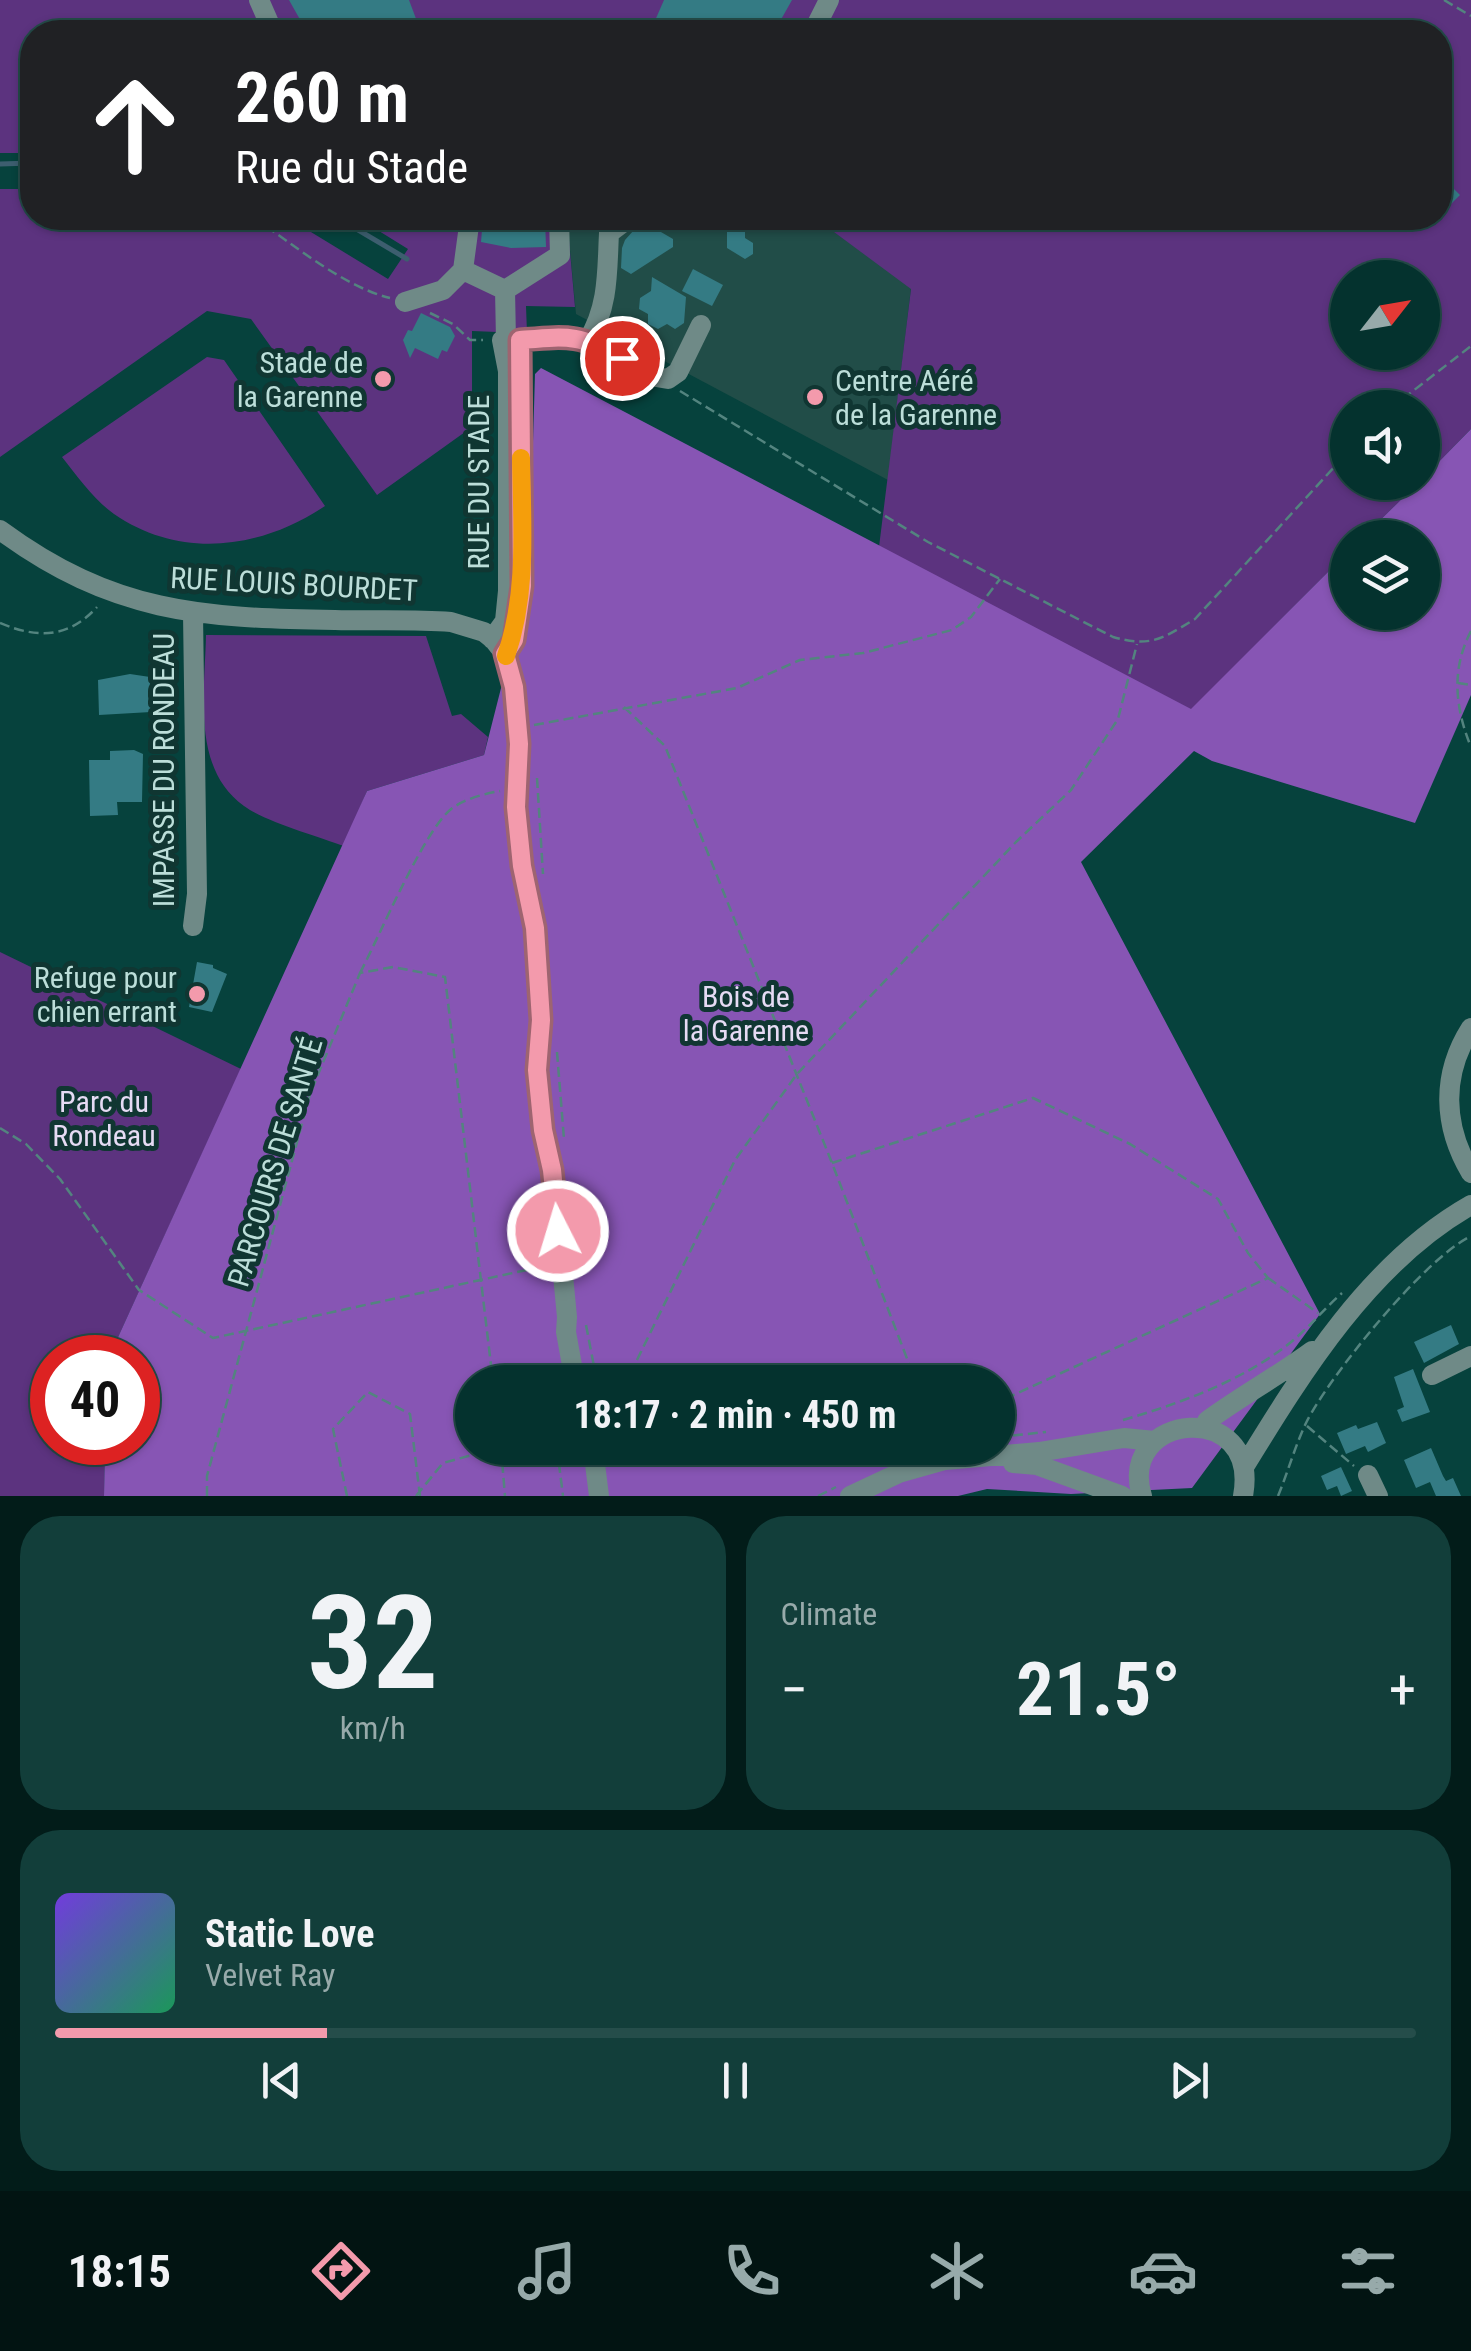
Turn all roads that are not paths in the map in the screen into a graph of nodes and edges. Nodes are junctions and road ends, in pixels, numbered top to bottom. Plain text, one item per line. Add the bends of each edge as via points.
1 (468, 230) edge
2 (559, 230) edge
3 (613, 230) edge
4 (463, 270) junction
5 (506, 290) junction
6 (406, 302) road end
7 (701, 325) dead end
8 (510, 340) junction
9 (588, 340) junction
10 (0, 530) edge
11 (193, 614) junction
12 (494, 642) junction
13 (193, 926) dead end
14 (1471, 1028) edge
15 (1471, 1173) edge
16 (1471, 1205) edge
17 (1322, 1344) junction
18 (1471, 1356) edge
19 (572, 1365) edge
20 (1432, 1375) dead end
21 (1205, 1428) junction
22 (1154, 1442) junction
23 (1015, 1454) edge
24 (1015, 1463) edge
25 (595, 1465) edge
26 (925, 1465) edge
27 (1244, 1467) junction
28 (1368, 1475) road end
29 (601, 1496) edge
30 (850, 1496) edge
31 (1122, 1496) edge
32 (1142, 1496) edge
33 (1243, 1496) edge
34 (1378, 1496) edge

1 - 4 street
2 - 5 street via 560,255
3 - 9 street via 605,302
4 - 5 street
4 - 6 street via 443,290
5 - 8 street, RUE DU STADE
7 - 9 street via 668,379
8 - 9 street
8 - 12 street, RUE DU STADE via 522,586 514,640
10 - 11 street, RUE LOUIS BOURDET via 109,593
11 - 12 street, RUE LOUIS BOURDET via 432,621 462,624
11 - 13 street, IMPASSE DU RONDEAU
12 - 19 street via 512,671 522,866 535,928 541,1020 537,1070
14 - 15 street via 1448,1092 1454,1135
16 - 17 street via 1419,1241
17 - 21 street via 1235,1400
17 - 27 street
18 - 20 street
21 - 22 street via 1178,1428
21 - 27 street via 1230,1442
22 - 23 street via 1124,1438
22 - 32 street via 1139,1472
24 - 31 street
25 - 29 street
26 - 30 street
27 - 33 street
28 - 34 street

